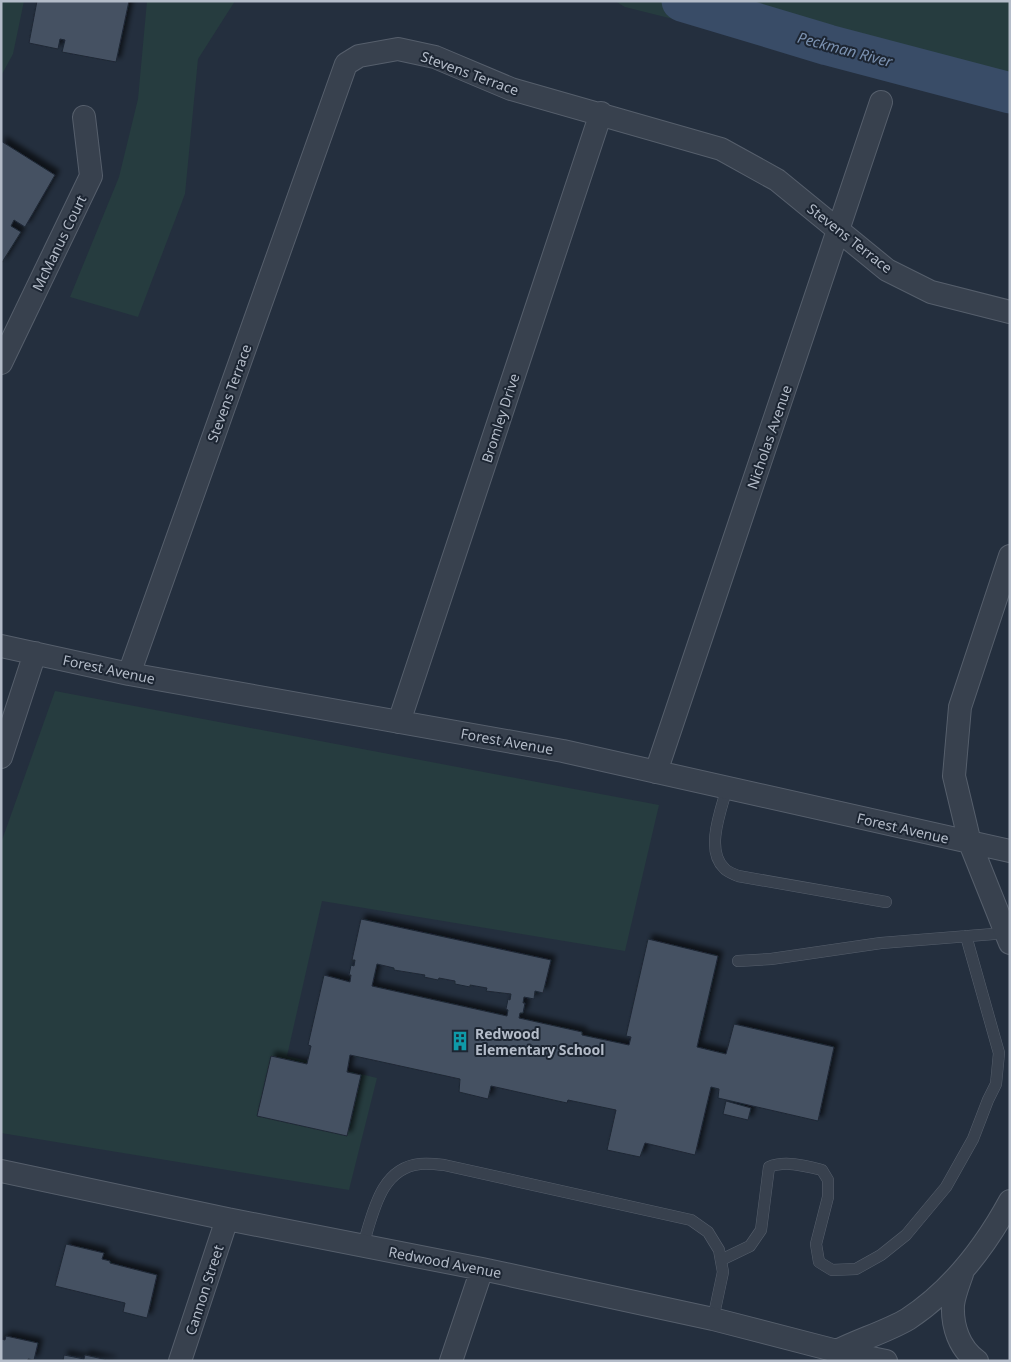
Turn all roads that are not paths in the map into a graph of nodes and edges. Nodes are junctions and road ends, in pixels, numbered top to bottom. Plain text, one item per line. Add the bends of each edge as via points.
1 (881, 102) dead end
2 (601, 113) junction
3 (84, 116) dead end
4 (838, 231) junction
5 (1010, 312) edge
6 (1, 363) edge
7 (1010, 556) edge
8 (1, 646) edge
9 (35, 653) junction
10 (129, 674) junction
11 (399, 722) junction
12 (1, 757) edge
13 (656, 772) junction
14 (727, 788) junction
15 (970, 843) junction
16 (1010, 852) edge
17 (886, 902) dead end
18 (966, 936) junction
19 (1009, 939) edge
20 (738, 961) dead end
21 (1, 1171) edge
22 (1010, 1201) edge
23 (227, 1219) junction
24 (363, 1246) junction
25 (721, 1260) junction
26 (482, 1269) junction
27 (962, 1270) junction
28 (713, 1319) junction
29 (828, 1356) edge
30 (180, 1361) edge
31 (451, 1361) edge
32 (886, 1361) edge
33 (978, 1361) edge

1 - 4 street, Nicholas Avenue
2 - 4 street, Stevens Terrace via 721,149 777,180
2 - 10 street, Stevens Terrace via 512,89 435,57 398,49 359,56 346,64
2 - 11 street, Bromley Drive
3 - 6 street, McManus Court via 91,176
4 - 5 street, Stevens Terrace via 887,270 931,292
4 - 13 street, Nicholas Avenue
7 - 15 street via 960,707 954,776
8 - 9 street, Forest Avenue
9 - 10 street, Forest Avenue
9 - 12 street
10 - 11 street, Forest Avenue
11 - 13 street, Forest Avenue via 563,751
13 - 14 street, Forest Avenue
14 - 15 street, Forest Avenue
14 - 17 lane via 715,838 716,856 724,869 738,876
15 - 16 street, Forest Avenue
15 - 19 street
18 - 19 lane
18 - 20 lane
18 - 25 lane via 999,1053 996,1084 973,1139 946,1187 906,1235 881,1255 856,1269 832,1270 819,1262 816,1244 828,1196 828,1180 822,1170 776,1164 769,1168 761,1230 750,1246
21 - 23 street, Redwood Avenue
22 - 27 street via 984,1244
23 - 24 street, Redwood Avenue
23 - 30 street, Cannon Street
24 - 25 lane via 382,1190 397,1172 419,1164 444,1165 691,1220 708,1232
24 - 26 street, Redwood Avenue
25 - 28 lane via 724,1272
26 - 28 street, Redwood Avenue
26 - 31 street
27 - 29 street via 938,1296 907,1320
27 - 33 street via 953,1304 956,1335
28 - 29 street, Redwood Avenue
29 - 32 street, Redwood Avenue

